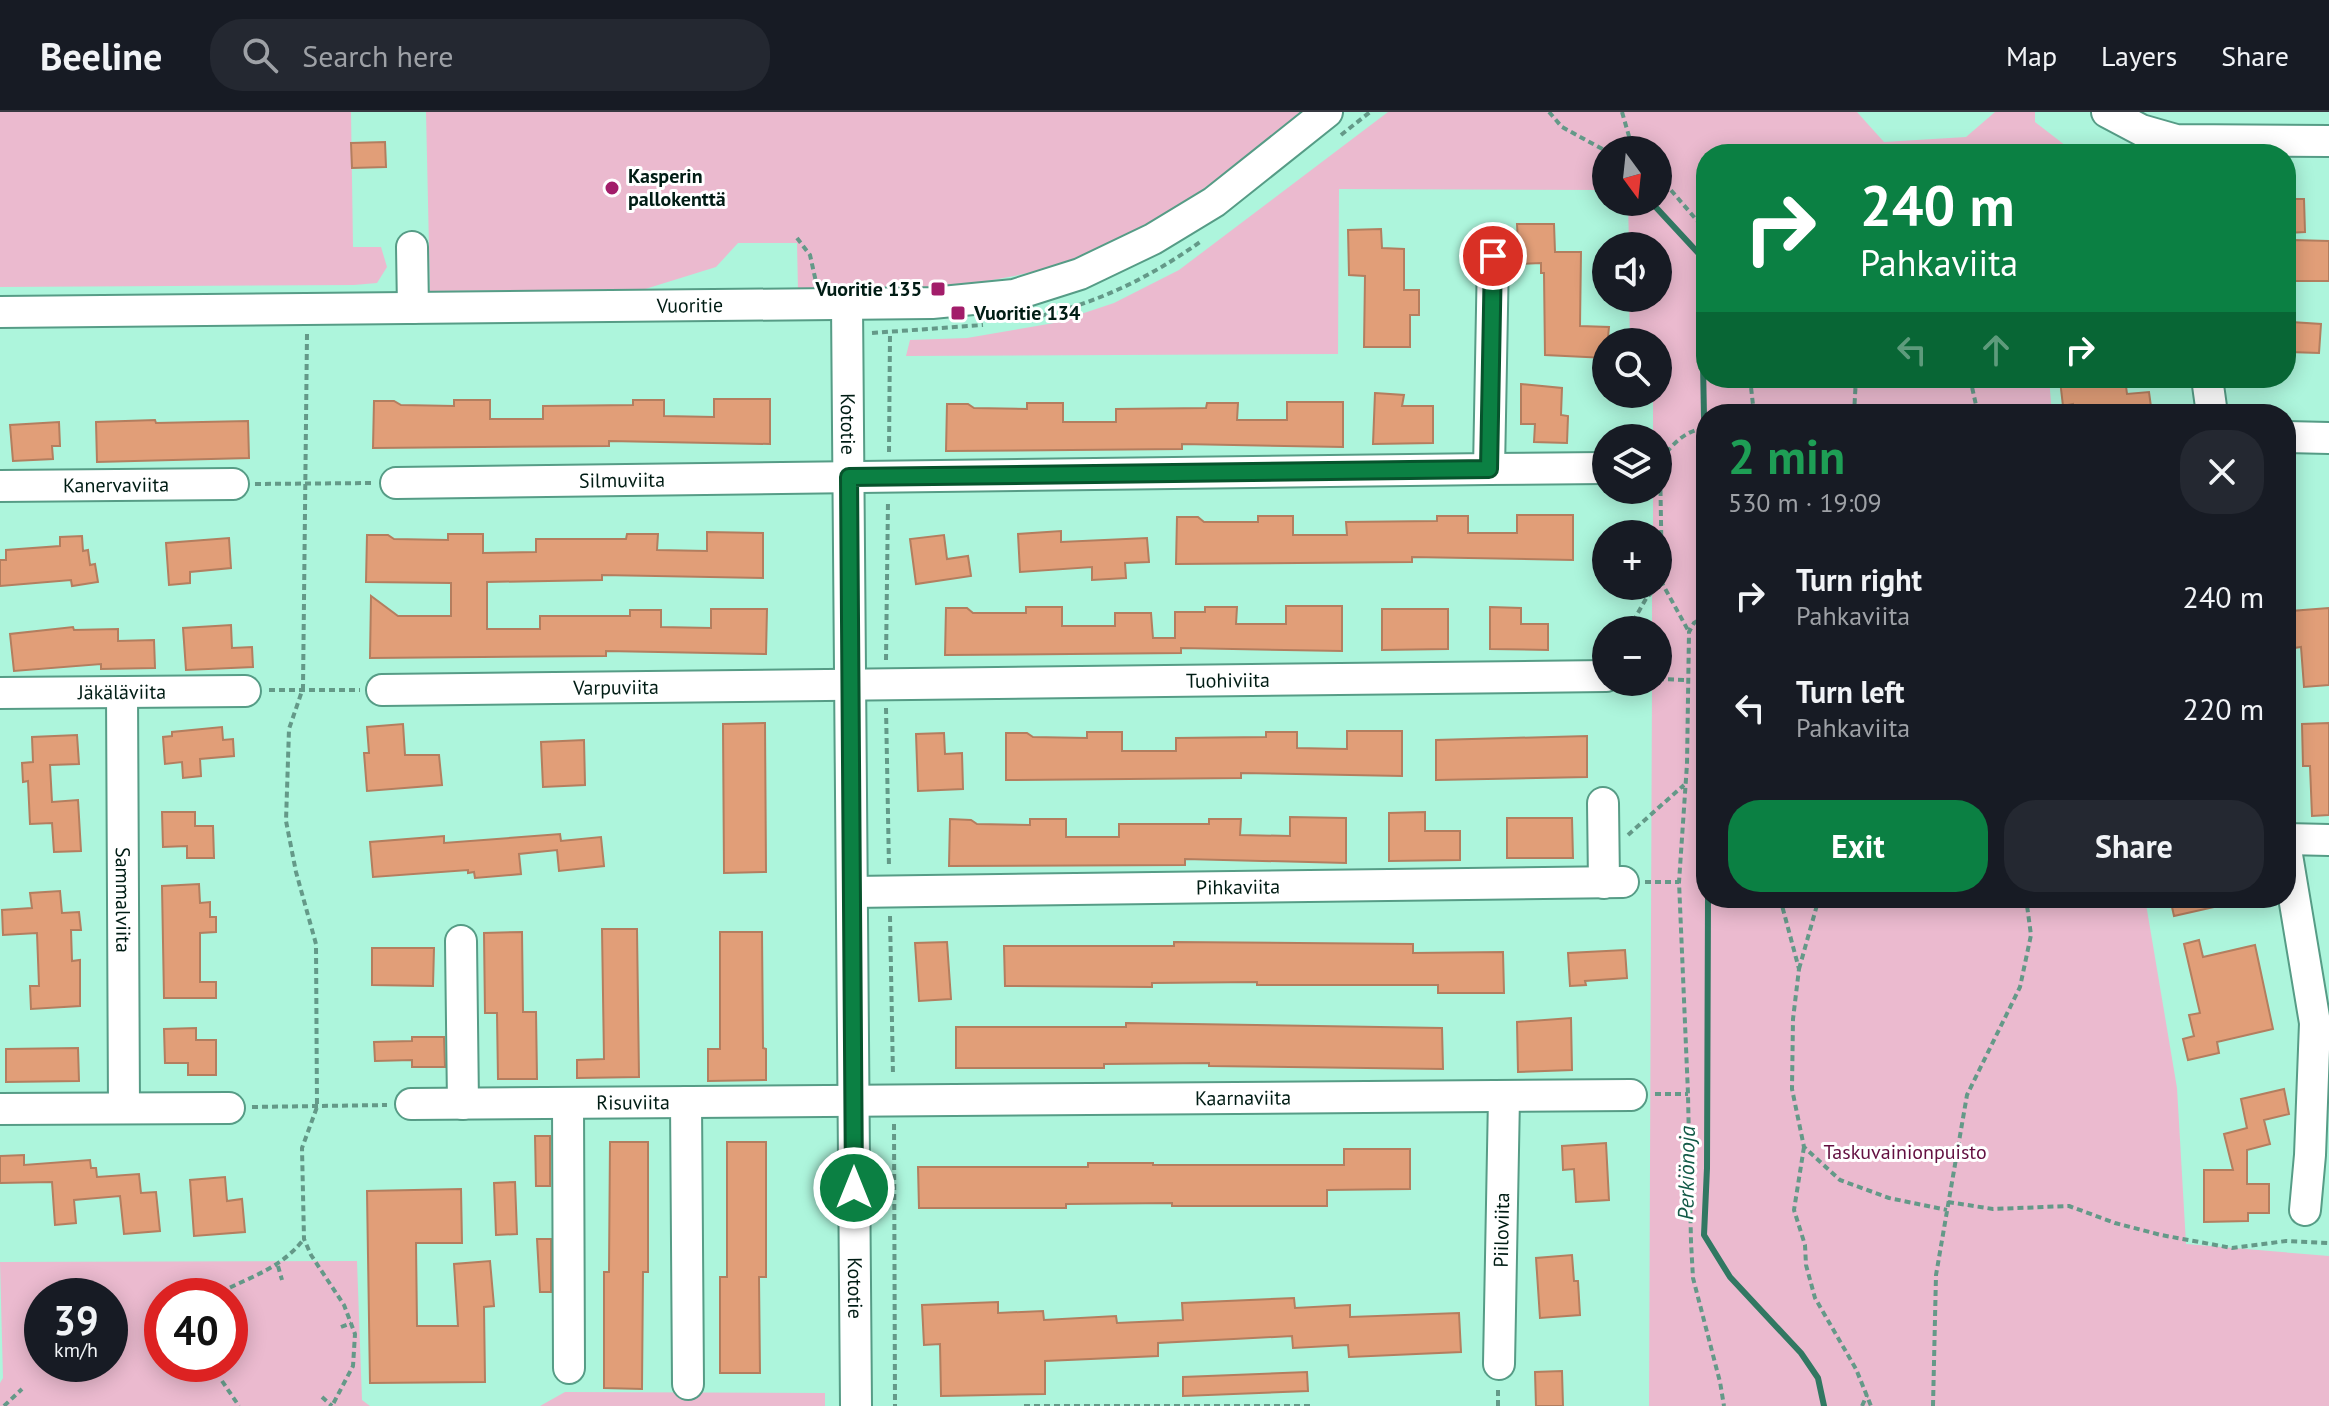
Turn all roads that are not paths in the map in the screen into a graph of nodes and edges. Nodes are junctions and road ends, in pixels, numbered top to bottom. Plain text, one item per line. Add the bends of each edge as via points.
1 (1327, 112) edge
2 (2107, 112) edge
3 (2329, 141) edge
4 (2171, 144) edge
5 (2253, 144) edge
6 (412, 247) dead end
7 (1493, 256) dead end
8 (847, 304) junction
9 (413, 308) junction
10 (0, 312) edge
11 (2296, 437) edge
12 (2329, 438) edge
13 (1592, 468) edge
14 (1489, 469) junction
15 (849, 477) junction
16 (396, 483) road end
17 (233, 484) road end
18 (0, 486) edge
19 (1592, 676) edge
20 (850, 684) junction
21 (382, 690) road end
22 (245, 691) road end
23 (122, 692) junction
24 (0, 693) edge
25 (1603, 803) dead end
26 (2296, 839) edge
27 (2329, 840) edge
28 (852, 892) junction
29 (2296, 908) edge
30 (461, 941) dead end
31 (1631, 1095) road end
32 (1504, 1097) junction
33 (854, 1101) junction
34 (686, 1102) junction
35 (568, 1103) junction
36 (411, 1104) road end
37 (463, 1104) junction
38 (124, 1108) junction
39 (229, 1108) road end
40 (0, 1109) edge
41 (2305, 1210) dead end
42 (1499, 1364) dead end
43 (569, 1368) dead end
44 (688, 1384) dead end
45 (856, 1406) edge

1 - 8 street, Vuoritie via 1214,202 1080,274 1014,295
2 - 4 street
3 - 5 street
6 - 9 street
7 - 14 street
8 - 9 street, Vuoritie
8 - 15 street, Kototie
9 - 10 street, Vuoritie
11 - 12 street
13 - 14 street, Silmuviita
14 - 15 street, Silmuviita
15 - 16 street, Silmuviita
15 - 20 street, Kototie
17 - 18 street, Kanervaviita
19 - 20 street, Tuohiviita
20 - 21 street, Varpuviita
20 - 28 street, Kototie
22 - 23 street, Jäkäläviita
23 - 24 street, Jäkäläviita
23 - 38 street, Sammalviita
25 - 28 street, Pihkaviita via 1610,873
26 - 27 street
28 - 33 street, Kototie
29 - 41 street via 2315,1023
30 - 37 street
31 - 32 street, Kaarnaviita
32 - 33 street, Kaarnaviita
32 - 42 street, Piiloviita
33 - 34 street, Risuviita
33 - 45 street, Kototie
34 - 35 street, Risuviita
34 - 44 street
35 - 37 street, Risuviita
35 - 43 street
36 - 37 street, Risuviita
38 - 39 street
38 - 40 street

